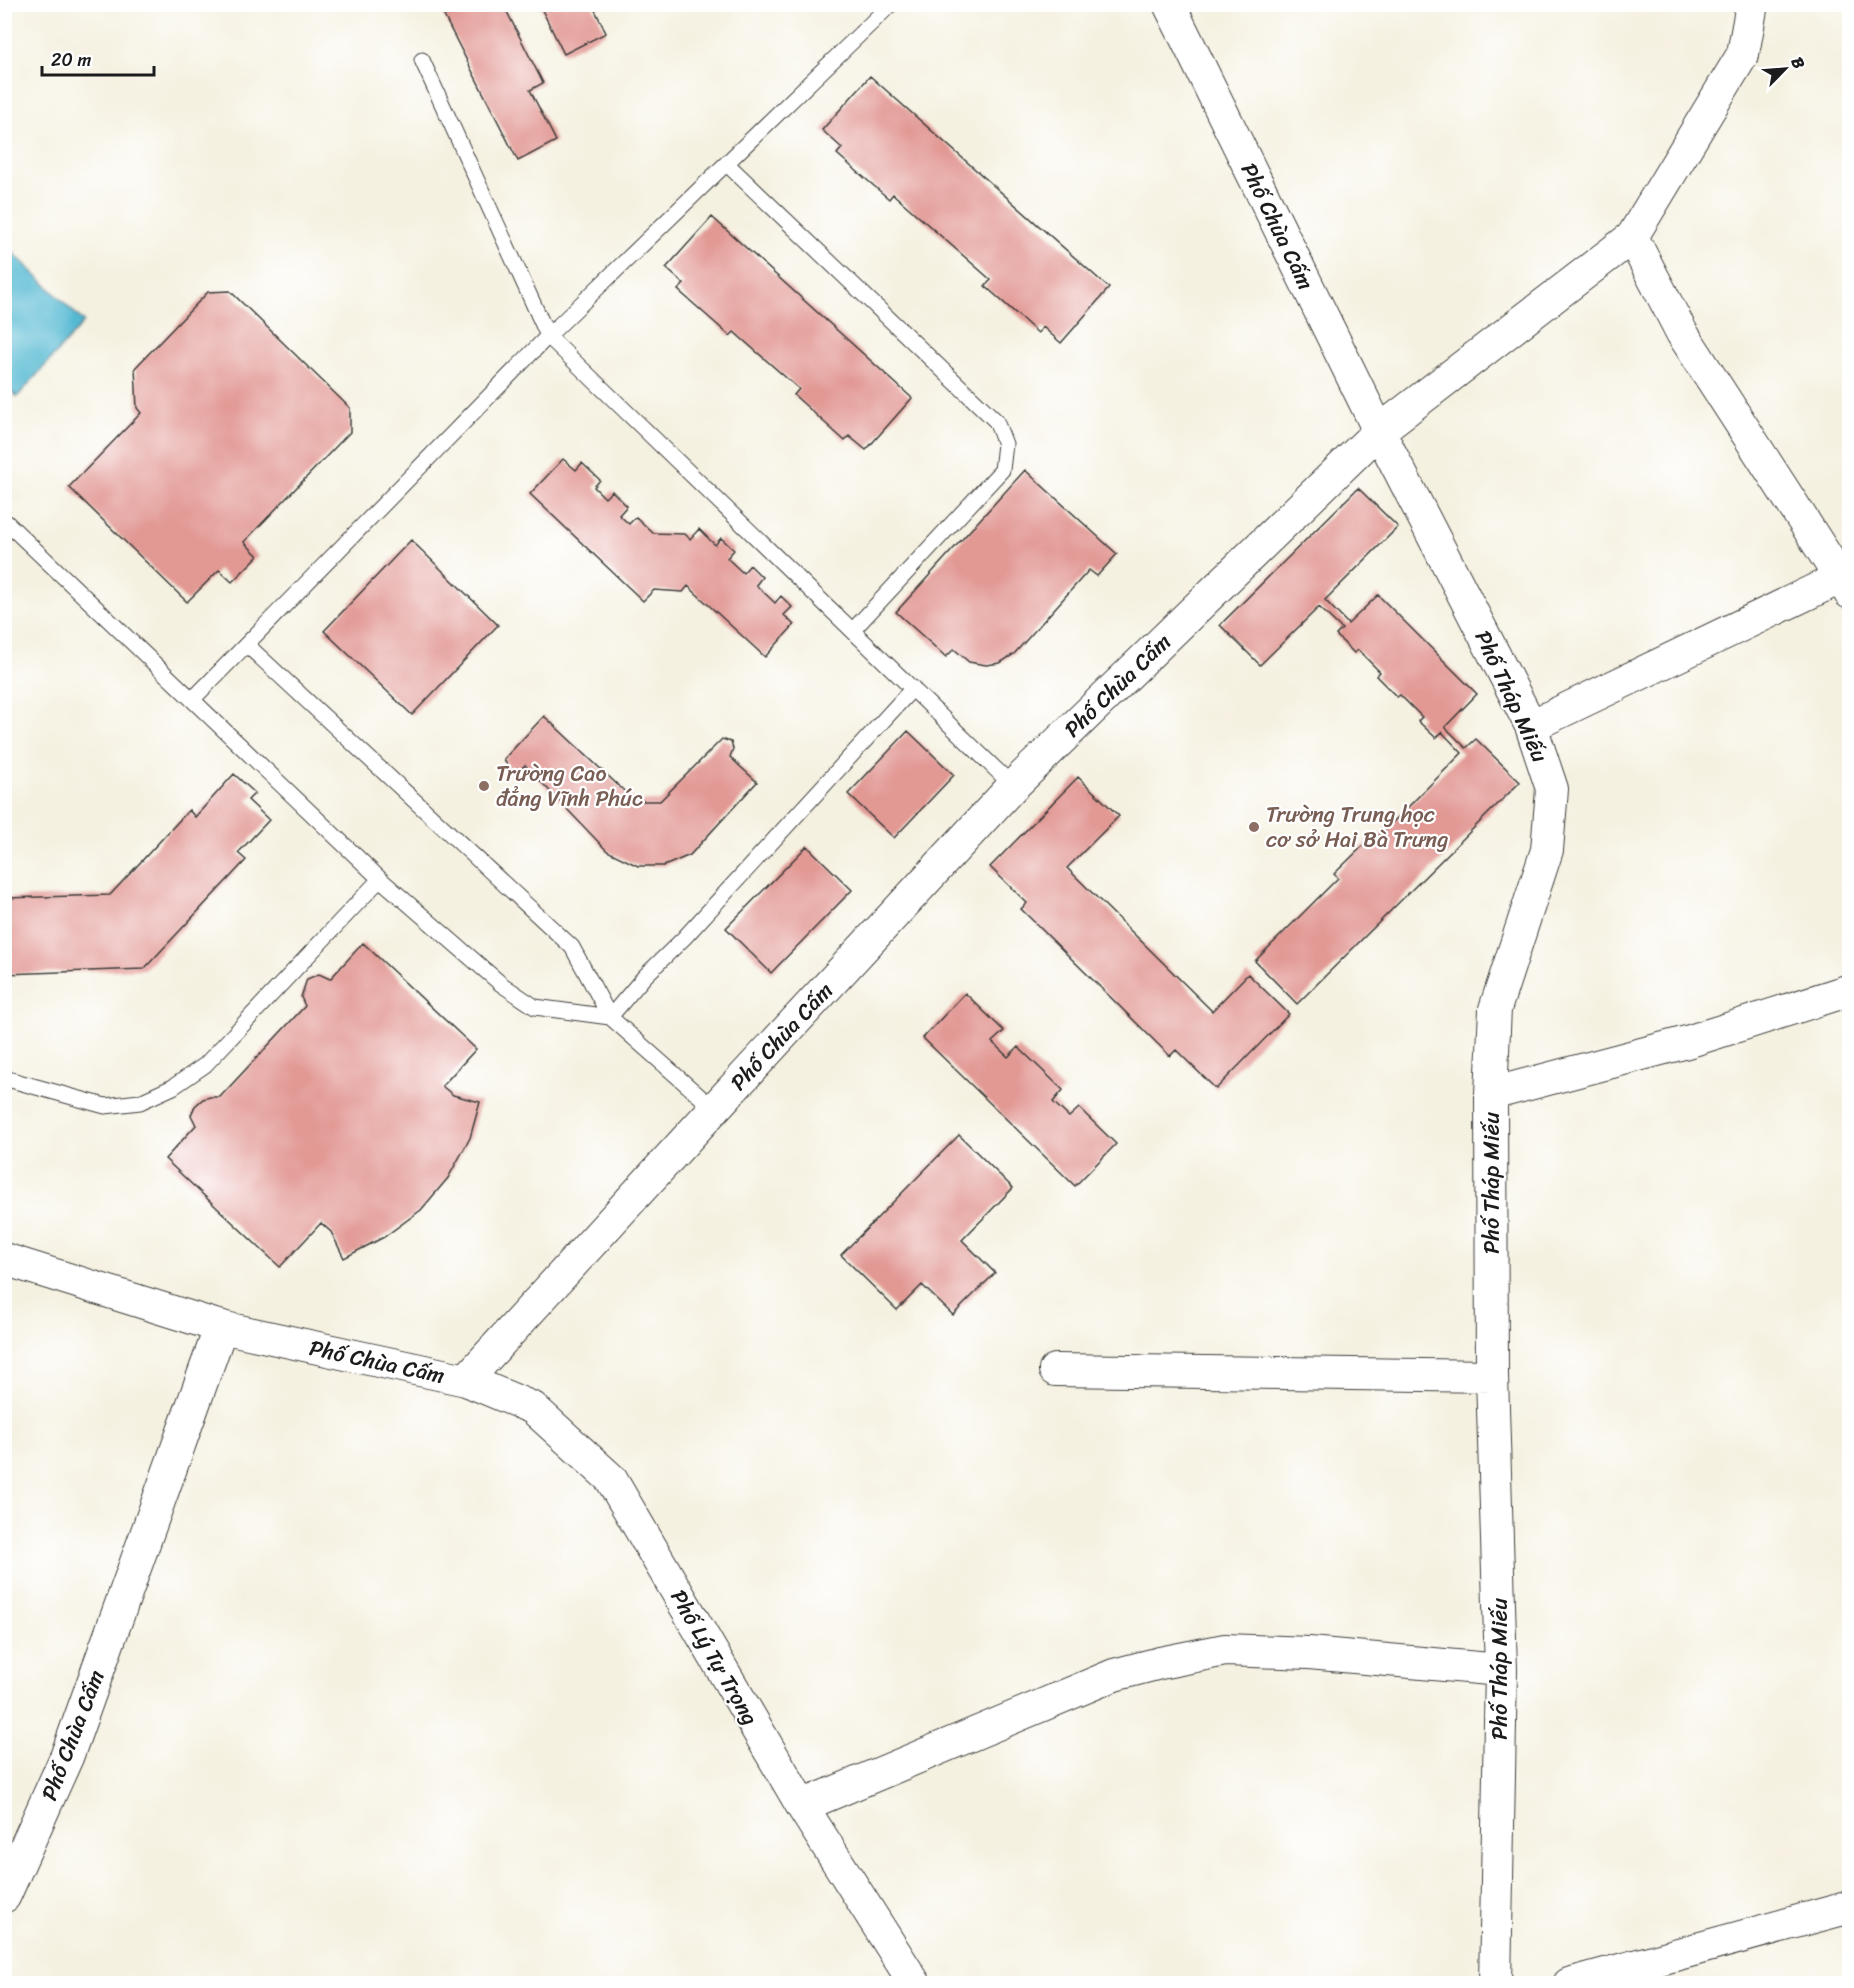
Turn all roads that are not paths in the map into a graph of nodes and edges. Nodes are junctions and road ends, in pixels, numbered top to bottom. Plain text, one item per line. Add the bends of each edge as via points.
1 (891, 4) edge
2 (1169, 4) edge
3 (1752, 4) edge
4 (422, 60) dead end
5 (726, 164) junction
6 (1632, 237) junction
7 (548, 336) junction
8 (1379, 431) junction
9 (4, 520) edge
10 (1845, 586) edge
11 (853, 630) junction
12 (247, 645) junction
13 (913, 688) junction
14 (194, 699) junction
15 (1531, 726) junction
16 (1013, 786) junction
17 (380, 879) junction
18 (1850, 990) edge
19 (610, 1017) junction
20 (4, 1078) edge
21 (1491, 1094) junction
22 (714, 1109) junction
23 (4, 1259) edge
24 (221, 1327) junction
25 (1055, 1370) dead end
26 (1492, 1376) junction
27 (466, 1380) junction
28 (1501, 1670) junction
29 (802, 1806) junction
30 (4, 1896) edge
31 (1850, 1907) edge
32 (915, 1983) edge
33 (1495, 1983) edge
34 (1569, 1983) edge

1 - 5 lane
2 - 8 street, Phố Chùa Cấm
3 - 6 street via 1743,54
4 - 7 lane
5 - 7 lane
5 - 11 lane via 996,421 1005,444 1002,470
6 - 8 street
6 - 10 street via 1682,333
7 - 11 lane
7 - 12 lane
8 - 15 street, Phố Tháp Miếu
8 - 16 street, Phố Chùa Cấm
9 - 14 lane
10 - 15 street
11 - 13 lane
12 - 14 lane
12 - 19 lane via 572,947
13 - 16 lane
13 - 19 lane
14 - 17 lane
15 - 21 street, Phố Tháp Miếu via 1552,789 1547,850 1495,1009
16 - 22 street, Phố Chùa Cấm
17 - 19 lane via 501,984 535,1007
17 - 20 lane via 205,1065 173,1087 140,1102 105,1106
18 - 21 street via 1688,1042
19 - 22 lane
21 - 26 street, Phố Tháp Miếu
22 - 27 street, Phố Chùa Cấm
23 - 24 street
24 - 27 street, Phố Chùa Cấm
24 - 30 street, Phố Chùa Cấm via 67,1756
25 - 26 street
26 - 28 street, Phố Tháp Miếu
27 - 29 street, Phố Lý Tự Trọng via 533,1408 611,1479
28 - 29 street via 1309,1653 1225,1650 1114,1675
28 - 33 street, Phố Tháp Miếu
29 - 32 street, Phố Lý Tự Trọng
31 - 34 street

